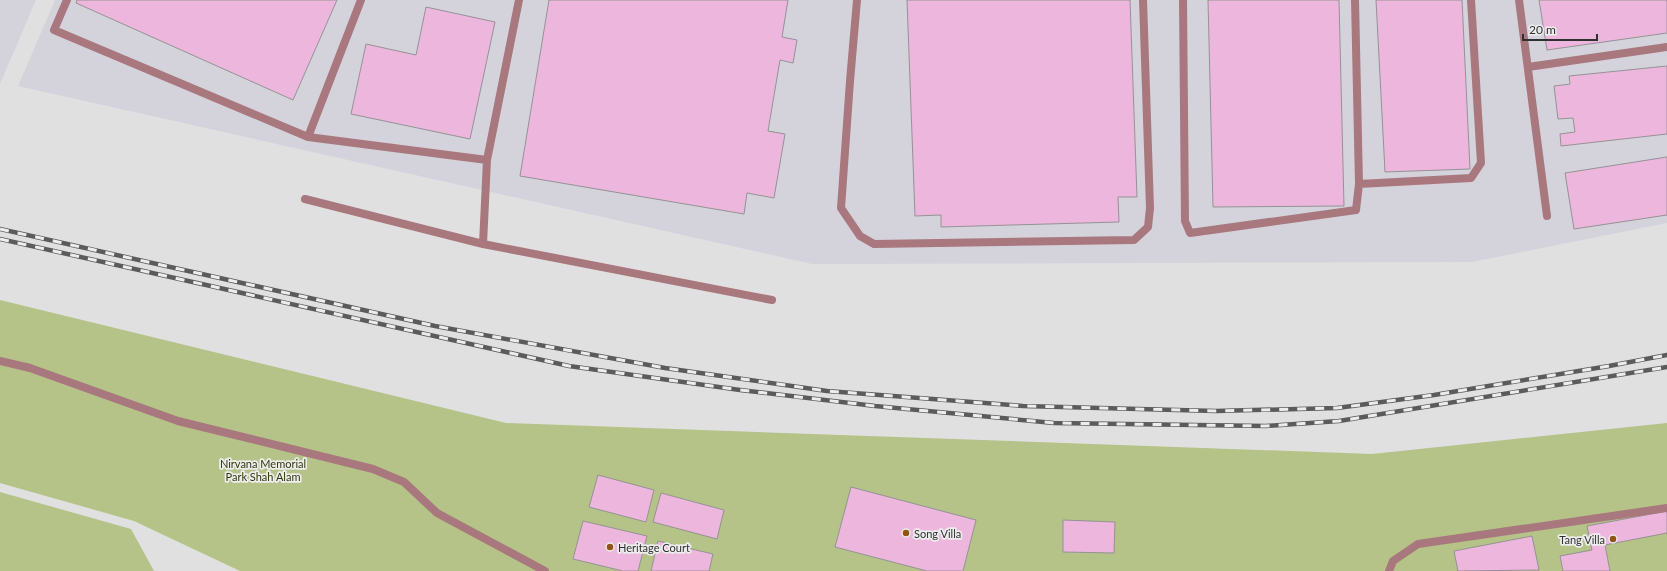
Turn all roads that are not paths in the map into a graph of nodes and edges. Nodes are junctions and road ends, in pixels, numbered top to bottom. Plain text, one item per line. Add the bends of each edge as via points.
1 (67, 0) edge
2 (361, 0) edge
3 (519, 0) edge
4 (857, 0) edge
5 (1142, 0) edge
6 (1183, 0) edge
7 (1355, 0) edge
8 (1472, 0) edge
9 (1519, 0) edge
10 (1667, 47) edge
11 (1528, 67) junction
12 (308, 136) junction
13 (487, 160) junction
14 (1359, 184) junction
15 (305, 199) dead end
16 (1547, 216) dead end
17 (483, 244) junction
18 (772, 300) dead end
19 (0, 361) edge
20 (1667, 508) edge
21 (545, 571) edge
22 (1389, 571) edge

1 - 12 lane via 54,30
2 - 12 lane
3 - 13 lane
4 - 5 lane via 841,208 860,236 874,244 1134,240 1148,227 1150,208
6 - 14 lane via 1185,221 1190,233 1356,210
7 - 14 lane
8 - 14 lane via 1480,163 1471,178
9 - 11 lane
10 - 11 lane
11 - 16 lane
12 - 13 lane
13 - 17 lane
15 - 17 lane
17 - 18 lane
19 - 21 lane via 30,368 178,421 373,469 404,482 437,513
20 - 22 lane via 1418,544 1393,561

